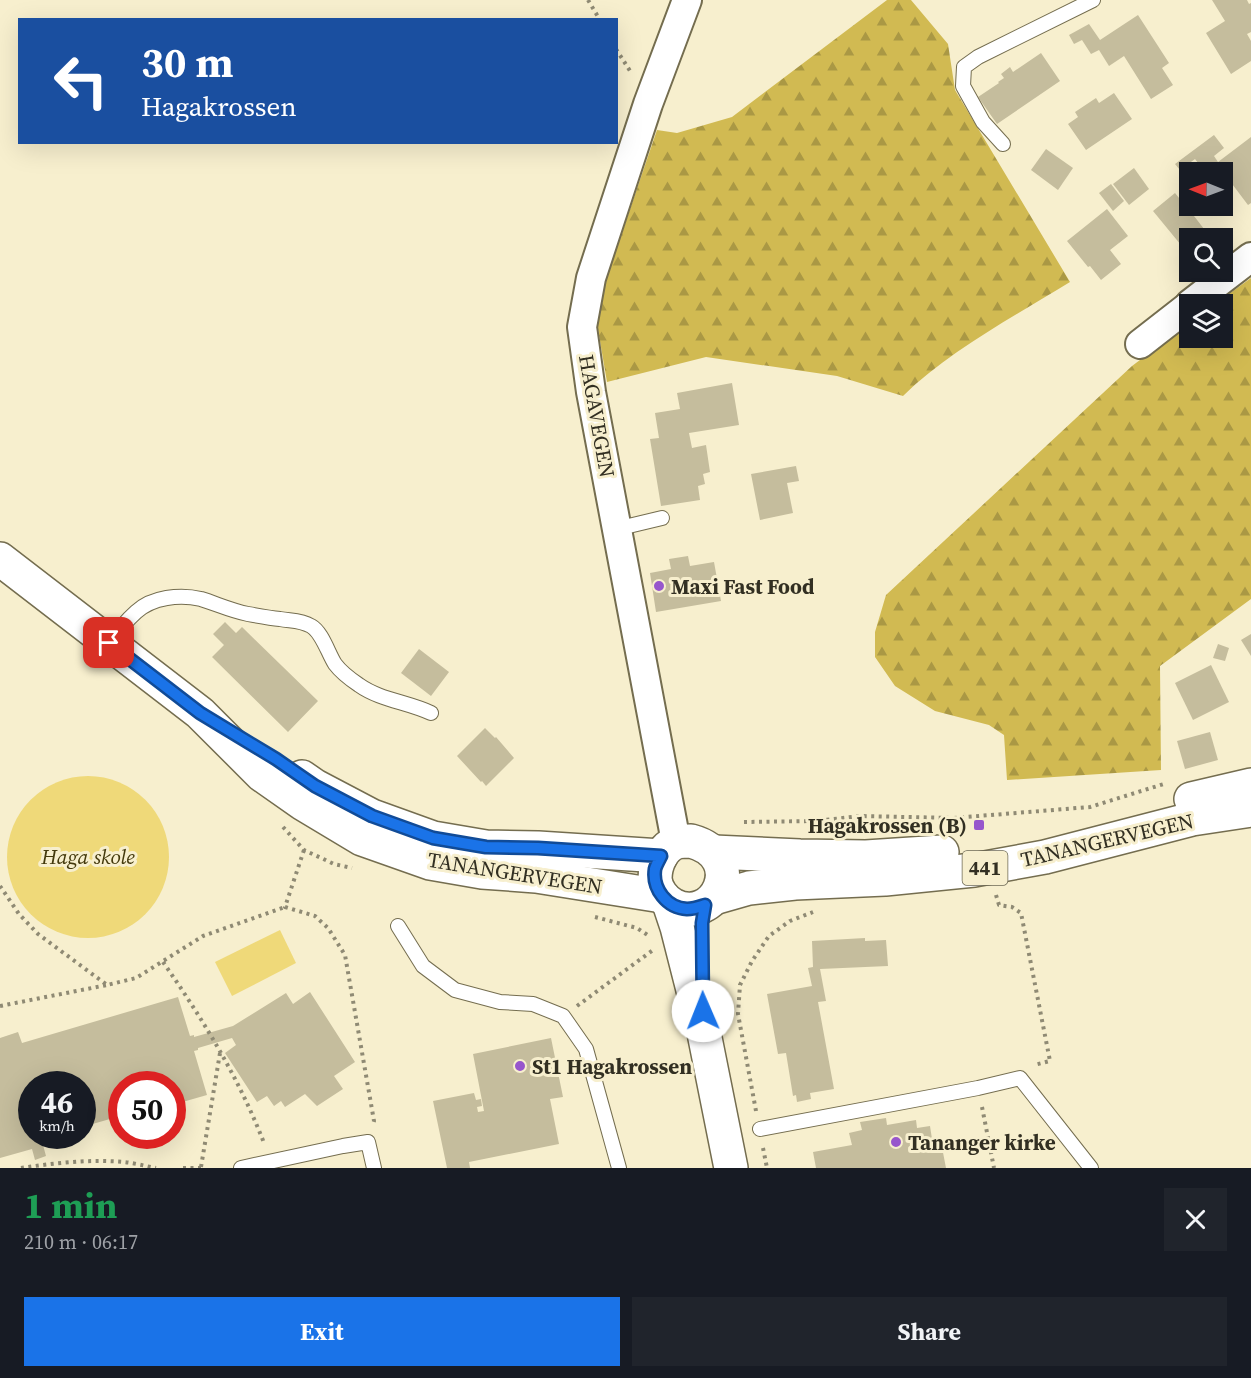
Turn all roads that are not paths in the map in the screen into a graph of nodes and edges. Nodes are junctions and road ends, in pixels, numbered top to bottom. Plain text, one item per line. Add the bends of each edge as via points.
1 (687, 0) edge
2 (1093, 0) edge
3 (1003, 144) dead end
4 (1251, 257) edge
5 (1204, 294) edge
6 (1179, 314) edge
7 (1140, 344) dead end
8 (662, 518) dead end
9 (616, 529) junction
10 (0, 559) edge
11 (109, 643) junction
12 (200, 713) junction
13 (431, 713) dead end
14 (1251, 785) edge
15 (1251, 810) edge
16 (668, 849) junction
17 (714, 852) junction
18 (665, 899) junction
19 (710, 901) junction
20 (398, 926) dead end
21 (704, 1033) junction
22 (760, 1129) road end
23 (240, 1168) edge
24 (374, 1168) edge
25 (619, 1168) edge
26 (731, 1168) edge
27 (1090, 1168) edge

1 - 9 street, HAGAVEGEN via 591,278 582,327
2 - 3 lane via 978,57 964,68 963,86 983,122
4 - 5 street
6 - 7 street
8 - 9 lane
9 - 16 street, HAGAVEGEN
10 - 11 main road, TANANGERVEGEN / 441
11 - 12 main road, TANANGERVEGEN / 441
11 - 13 lane via 145,605 172,597 199,599 247,614 310,625 347,677 374,694
12 - 16 main road, TANANGERVEGEN / 441 via 315,786 372,816 433,838 486,847
12 - 18 main road, TANANGERVEGEN / 441 via 262,775 362,839 430,863 536,876
14 - 17 main road, TANANGERVEGEN / 441 via 1080,830 974,849 866,857
15 - 19 main road, TANANGERVEGEN / 441 via 1192,819 1045,857 974,870 749,888
16 - 17 main road, 441 via 691,841
16 - 18 main road via 655,869 656,883
17 - 19 main road via 723,875
18 - 19 main road, 441 via 687,909
18 - 21 main road via 677,927
19 - 21 main road via 702,923
20 - 25 lane via 423,966 455,990 500,1002 533,1005 563,1016 586,1049
21 - 26 main road
22 - 27 lane via 1020,1078
23 - 24 lane via 368,1142

